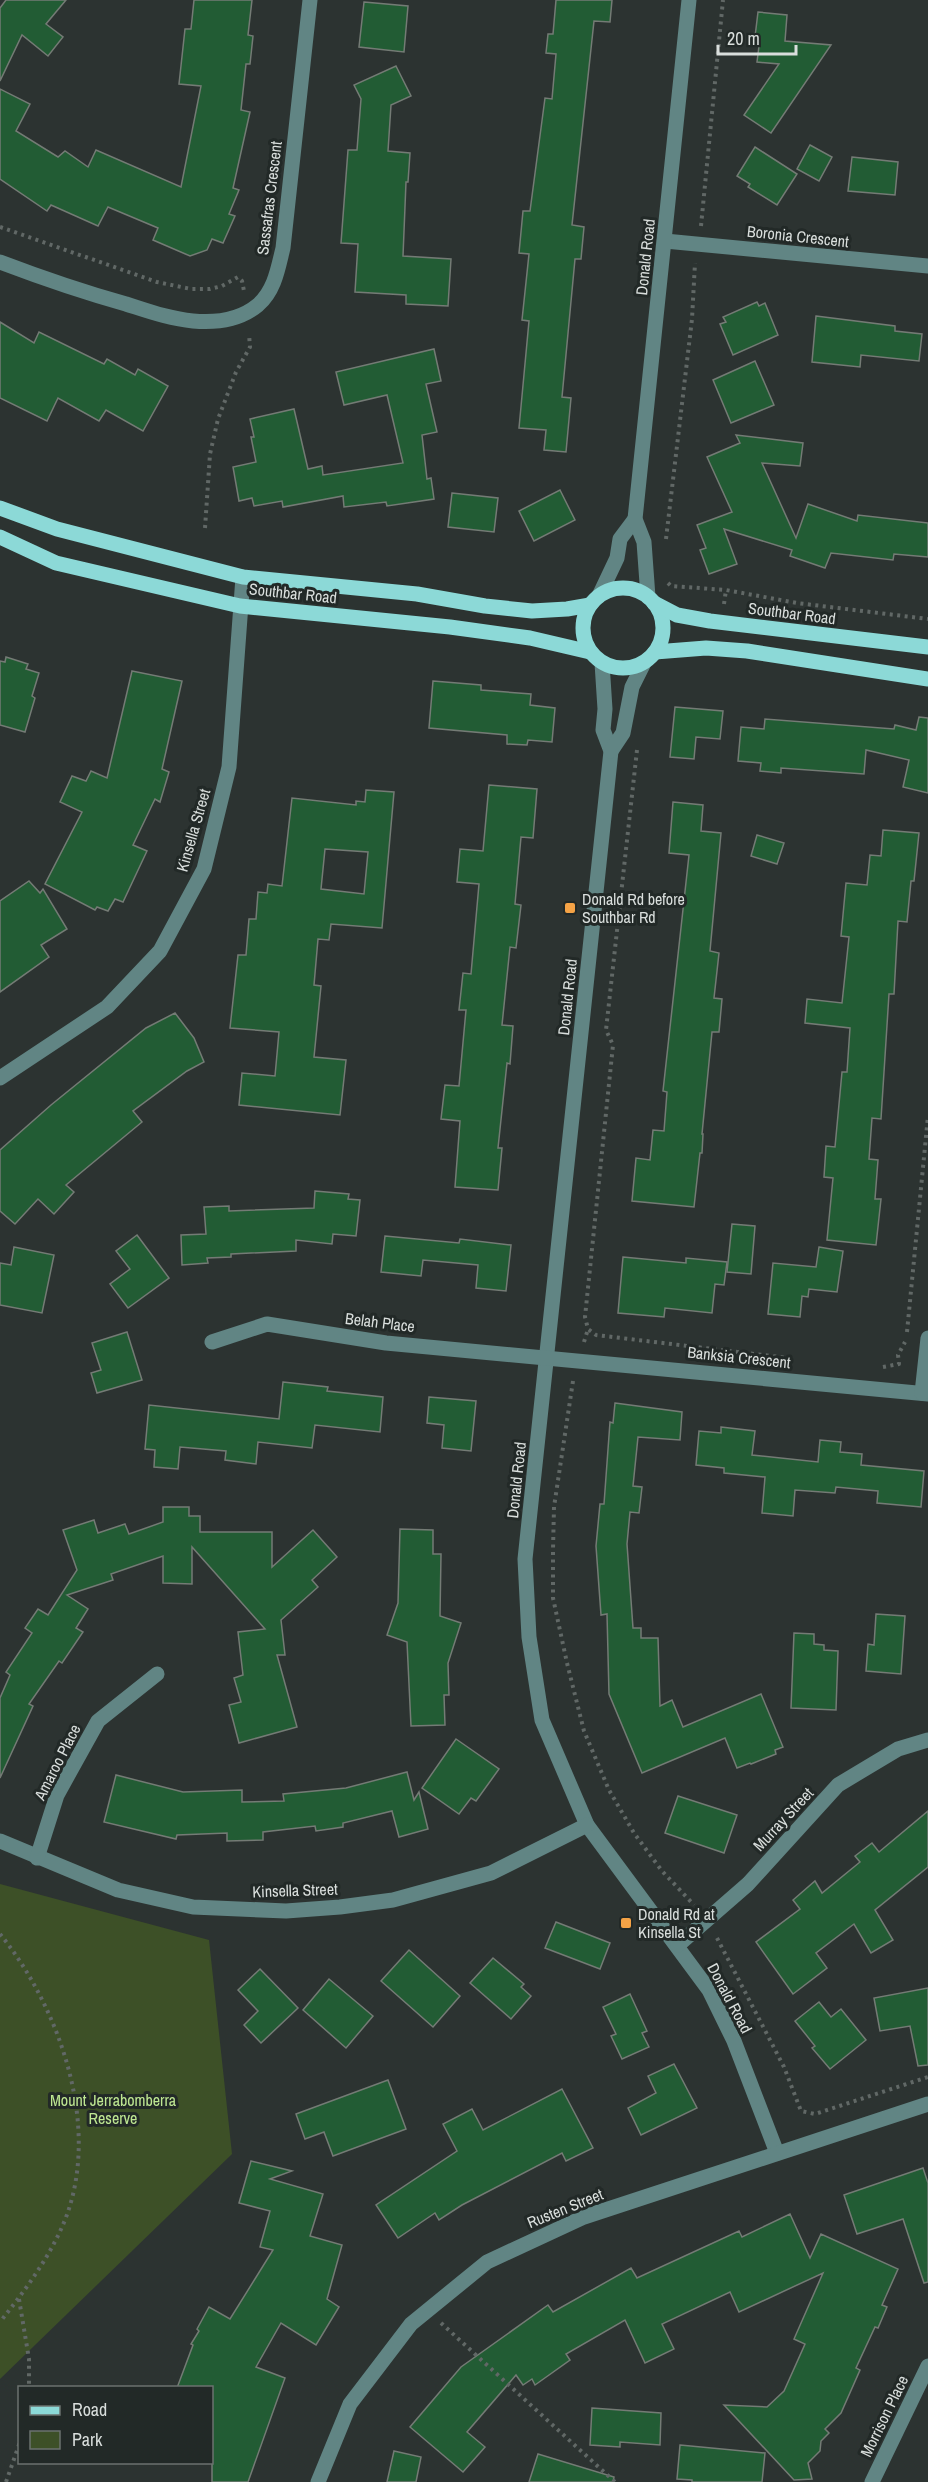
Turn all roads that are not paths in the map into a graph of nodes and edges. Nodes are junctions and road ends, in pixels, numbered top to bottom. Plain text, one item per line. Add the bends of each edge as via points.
1 (310, 0) edge
2 (689, 0) edge
3 (665, 241) junction
4 (0, 262) edge
5 (928, 266) edge
6 (0, 508) edge
7 (635, 519) junction
8 (0, 537) edge
9 (243, 577) junction
10 (651, 600) junction
11 (594, 601) junction
12 (240, 606) junction
13 (928, 647) edge
14 (590, 652) junction
15 (655, 652) junction
16 (602, 663) junction
17 (644, 663) junction
18 (928, 679) edge
19 (611, 751) junction
20 (0, 1078) edge
21 (928, 1338) edge
22 (212, 1342) dead end
23 (547, 1357) junction
24 (925, 1393) edge
25 (157, 1674) dead end
26 (928, 1740) edge
27 (588, 1825) junction
28 (0, 1841) edge
29 (37, 1858) junction
30 (678, 1945) junction
31 (928, 2104) edge
32 (777, 2153) junction
33 (928, 2366) edge
34 (318, 2482) edge
35 (872, 2482) edge

1 - 4 street, Sassafras Crescent via 283,248 274,282 259,304 228,319 171,318 54,283
2 - 3 street, Donald Road
3 - 5 street, Boronia Crescent
3 - 7 street, Donald Road
6 - 9 main road, Southbar Road via 57,529
7 - 10 street, Donald Road via 644,542
7 - 11 street, Donald Road via 620,539 617,558
8 - 12 main road, Southbar Road via 56,563
9 - 11 main road, Southbar Road via 417,594 532,611 567,609
9 - 12 street, Kinsella Street
10 - 11 main road via 623,589 610,591
10 - 13 main road, Southbar Road via 677,615 722,623
10 - 15 main road via 663,627
11 - 14 main road via 582,628
12 - 14 main road, Southbar Road via 450,627 530,638
12 - 20 street, Kinsella Street via 229,767 204,869 160,951 107,1008
14 - 16 main road
15 - 17 main road
15 - 18 main road via 706,648 747,651
16 - 17 main road via 627,668
16 - 19 street, Donald Road via 603,730
17 - 19 street, Donald Road via 632,687 623,733
19 - 23 street, Donald Road
21 - 24 street
22 - 23 street, Belah Place via 267,1324 386,1343
23 - 24 street, Banksia Crescent
23 - 27 street, Donald Road via 525,1559 529,1637 542,1720
25 - 29 street, Amaroo Place via 98,1721 57,1795
26 - 30 street, Murray Street via 898,1749 838,1785 748,1884
27 - 29 street, Kinsella Street via 491,1873 393,1900 286,1911 193,1907 118,1890
27 - 30 street, Donald Road
28 - 29 street, Kinsella Street
30 - 32 street, Donald Road via 709,1990 734,2041
31 - 32 street, Rusten Street
32 - 34 street, Rusten Street via 584,2217 487,2262 411,2324 350,2404
33 - 35 street, Morrison Place

